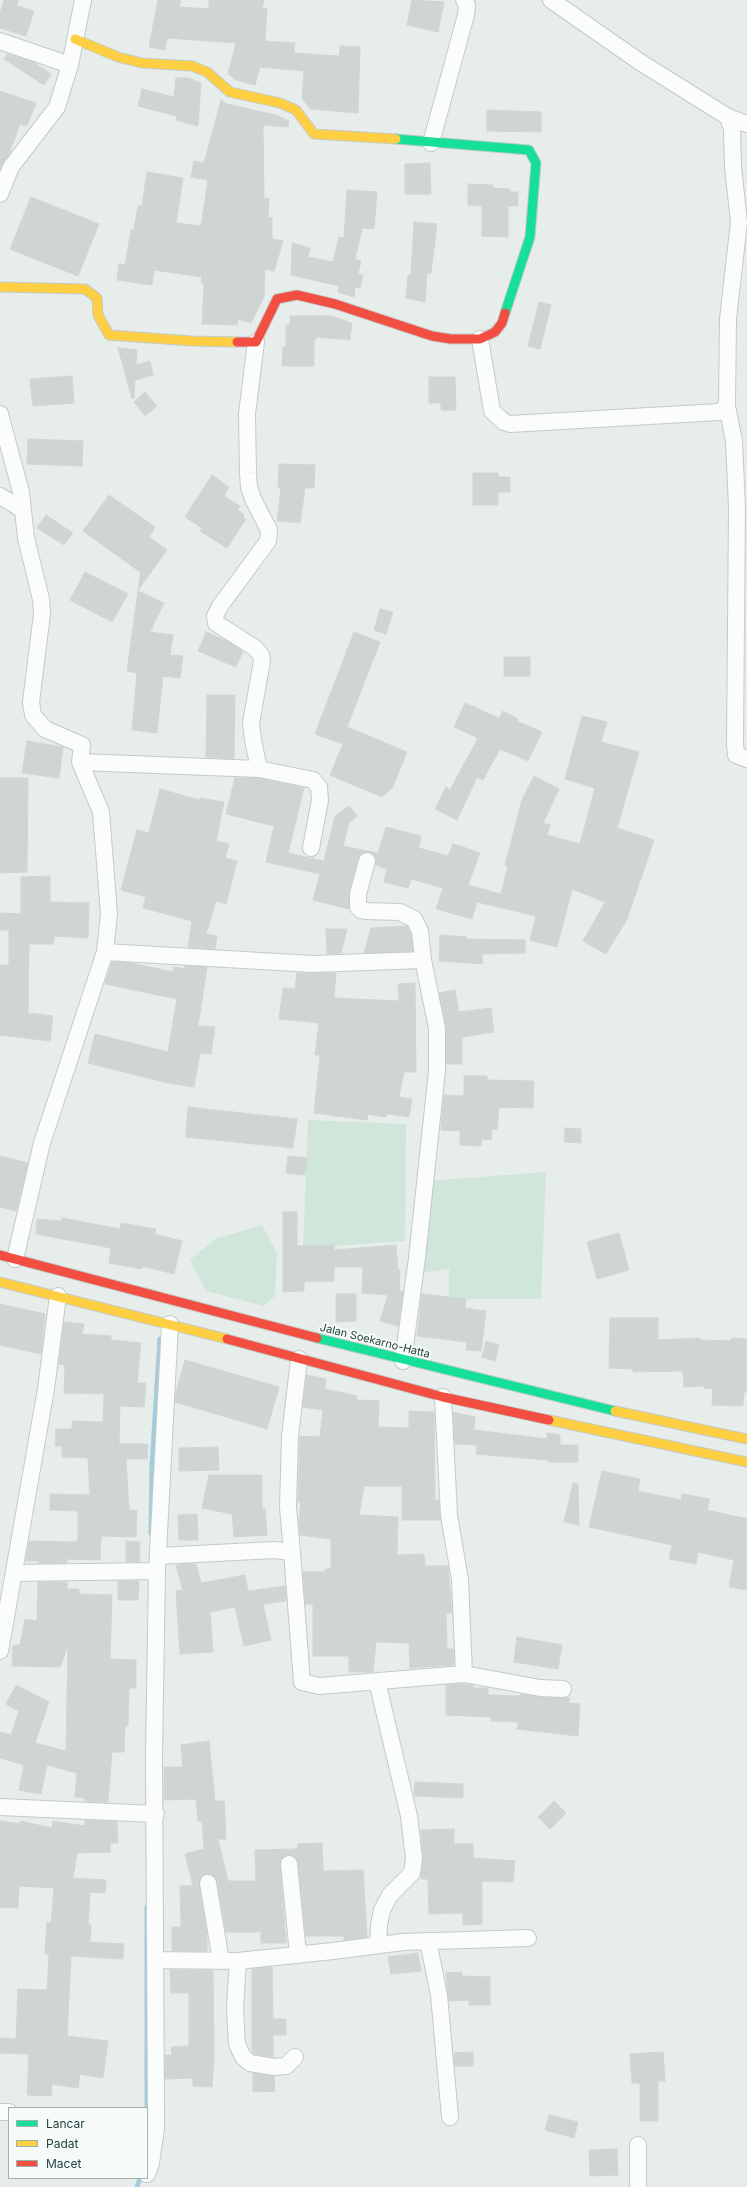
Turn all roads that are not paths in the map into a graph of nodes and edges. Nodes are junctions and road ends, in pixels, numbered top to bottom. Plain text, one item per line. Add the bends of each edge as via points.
1 (82, 0) edge
2 (464, 0) edge
3 (551, 0) edge
4 (75, 40) junction
5 (0, 41) edge
6 (70, 65) junction
7 (728, 118) junction
8 (747, 124) edge
9 (431, 143) junction
10 (0, 194) edge
11 (0, 287) edge
12 (480, 339) junction
13 (256, 342) junction
14 (727, 406) junction
15 (0, 414) edge
16 (0, 496) edge
17 (23, 510) junction
18 (747, 759) edge
19 (80, 762) junction
20 (259, 769) junction
21 (311, 848) dead end
22 (367, 862) dead end
23 (105, 952) junction
24 (423, 960) junction
25 (7, 1257) edge
26 (0, 1282) edge
27 (58, 1296) junction
28 (145, 1300) junction
29 (138, 1318) junction
30 (170, 1324) junction
31 (299, 1360) junction
32 (403, 1361) junction
33 (443, 1398) junction
34 (747, 1439) edge
35 (747, 1462) edge
36 (292, 1552) junction
37 (152, 1567) junction
38 (14, 1573) junction
39 (0, 1651) edge
40 (464, 1674) junction
41 (377, 1681) junction
42 (563, 1689) dead end
43 (0, 1807) edge
44 (147, 1814) junction
45 (289, 1864) dead end
46 (208, 1883) dead end
47 (528, 1938) dead end
48 (428, 1941) junction
49 (378, 1944) junction
50 (298, 1954) junction
51 (155, 1960) junction
52 (221, 1961) junction
53 (238, 1961) junction
54 (295, 2057) dead end
55 (152, 2109) edge
56 (450, 2117) dead end
57 (638, 2145) dead end
58 (148, 2171) edge
59 (638, 2187) edge

1 - 4 street
2 - 9 street via 467,5 466,15
3 - 7 street via 640,62
4 - 6 street
4 - 9 main road via 130,60 160,65 192,66 207,72 230,92 280,103 296,110 314,134
5 - 6 street
6 - 10 street via 57,107 11,167
7 - 8 street
7 - 14 street via 732,129 739,222 728,319
9 - 12 main road via 522,148 529,150 536,163 530,237 502,323 496,332
11 - 13 main road via 85,290 97,298 98,315 109,335 192,341
12 - 13 main road via 432,336 335,304 297,295 277,299
12 - 14 street via 492,411 510,424 719,412
13 - 20 street via 247,414 248,473 253,499 269,530 268,541 215,616 216,623 255,648 261,655 252,723
14 - 18 street via 734,441 737,508 735,743 736,755
15 - 17 street via 21,492
16 - 17 street
17 - 19 street via 26,538 41,599 42,614 31,702 33,715 45,729 82,745
19 - 20 street
19 - 23 street via 101,812 109,914
20 - 21 street via 313,780 319,787 320,800
22 - 24 street via 358,894 358,907 367,911 400,912 414,919 420,931
23 - 24 street via 313,964
23 - 25 street
24 - 32 street via 436,1028 437,1071
25 - 28 main road, Jalan Soekarno-Hatta
26 - 27 main road
27 - 29 main road
27 - 38 street via 46,1389
28 - 29 main road
28 - 32 main road, Jalan Soekarno-Hatta
29 - 30 main road
30 - 31 main road
30 - 37 street
31 - 33 main road
31 - 36 street via 290,1437 288,1507
32 - 34 main road, Jalan Soekarno-Hatta via 647,1419
33 - 35 main road
33 - 40 street via 449,1515 460,1580
36 - 37 street via 274,1550
36 - 41 street via 302,1682 319,1686
37 - 38 street
37 - 44 street via 154,1756
38 - 39 street
40 - 41 street
40 - 42 street via 540,1688
41 - 49 street via 409,1816 414,1858 412,1874 390,1895 382,1910
43 - 44 street
44 - 51 street
45 - 50 street
46 - 52 street
47 - 48 street
48 - 49 street
48 - 56 street via 439,1995
49 - 50 street via 333,1952
50 - 53 street
51 - 52 street
51 - 55 street
52 - 53 street
53 - 54 street via 234,2008 236,2044 243,2057 250,2063 274,2067 286,2066
55 - 58 street via 156,2129
57 - 59 street

